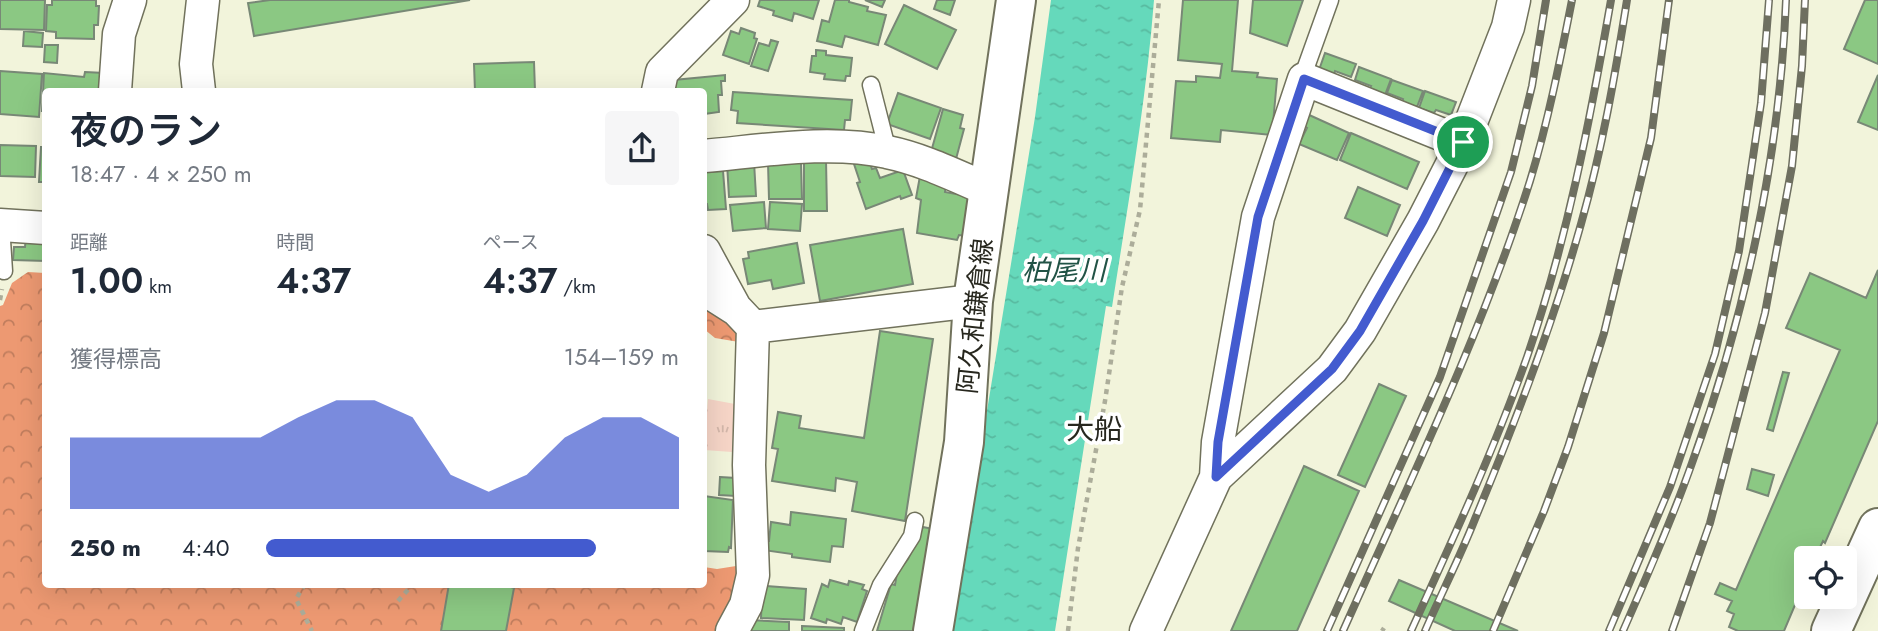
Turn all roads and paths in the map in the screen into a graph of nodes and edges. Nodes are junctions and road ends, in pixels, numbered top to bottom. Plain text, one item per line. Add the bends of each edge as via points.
1 (130, 0) edge
2 (203, 0) edge
3 (733, 0) edge
4 (1016, 0) edge
5 (1159, 0) edge
6 (1330, 0) edge
7 (1514, 0) edge
8 (1304, 79) junction
9 (871, 85) dead end
10 (115, 88) edge
11 (199, 88) edge
12 (659, 88) edge
13 (1463, 142) junction
14 (888, 152) junction
15 (707, 156) edge
16 (989, 190) junction
17 (0, 225) edge
18 (42, 228) edge
19 (707, 256) edge
20 (4, 271) dead end
21 (707, 291) edge
22 (973, 301) junction
23 (745, 319) junction
24 (1216, 477) junction
25 (915, 522) dead end
26 (1878, 528) edge
27 (303, 588) edge
28 (409, 588) edge
29 (398, 601) dead end
30 (312, 631) edge
31 (732, 631) edge
32 (863, 631) edge
33 (933, 631) edge
34 (1068, 631) edge
35 (1146, 631) edge
36 (1831, 631) edge

1 - 10 street via 119,34
2 - 11 street via 196,64
3 - 12 street via 662,72
4 - 16 main road, 阿久和鎌倉線
5 - 34 path via 1140,210 1122,287
6 - 8 lane
7 - 13 street
8 - 13 street
8 - 24 street via 1258,217 1218,442
9 - 14 lane
13 - 24 street via 1360,331 1332,369
14 - 15 street via 848,146
14 - 16 street
16 - 22 main road, 阿久和鎌倉線
17 - 18 street
17 - 20 lane
19 - 23 street
21 - 23 street
22 - 23 street
22 - 33 main road, 阿久和鎌倉線 via 964,442
23 - 31 street via 753,575 746,605
24 - 35 street
25 - 32 lane via 912,536 881,585
26 - 36 main road
27 - 30 path via 296,599
28 - 29 path

